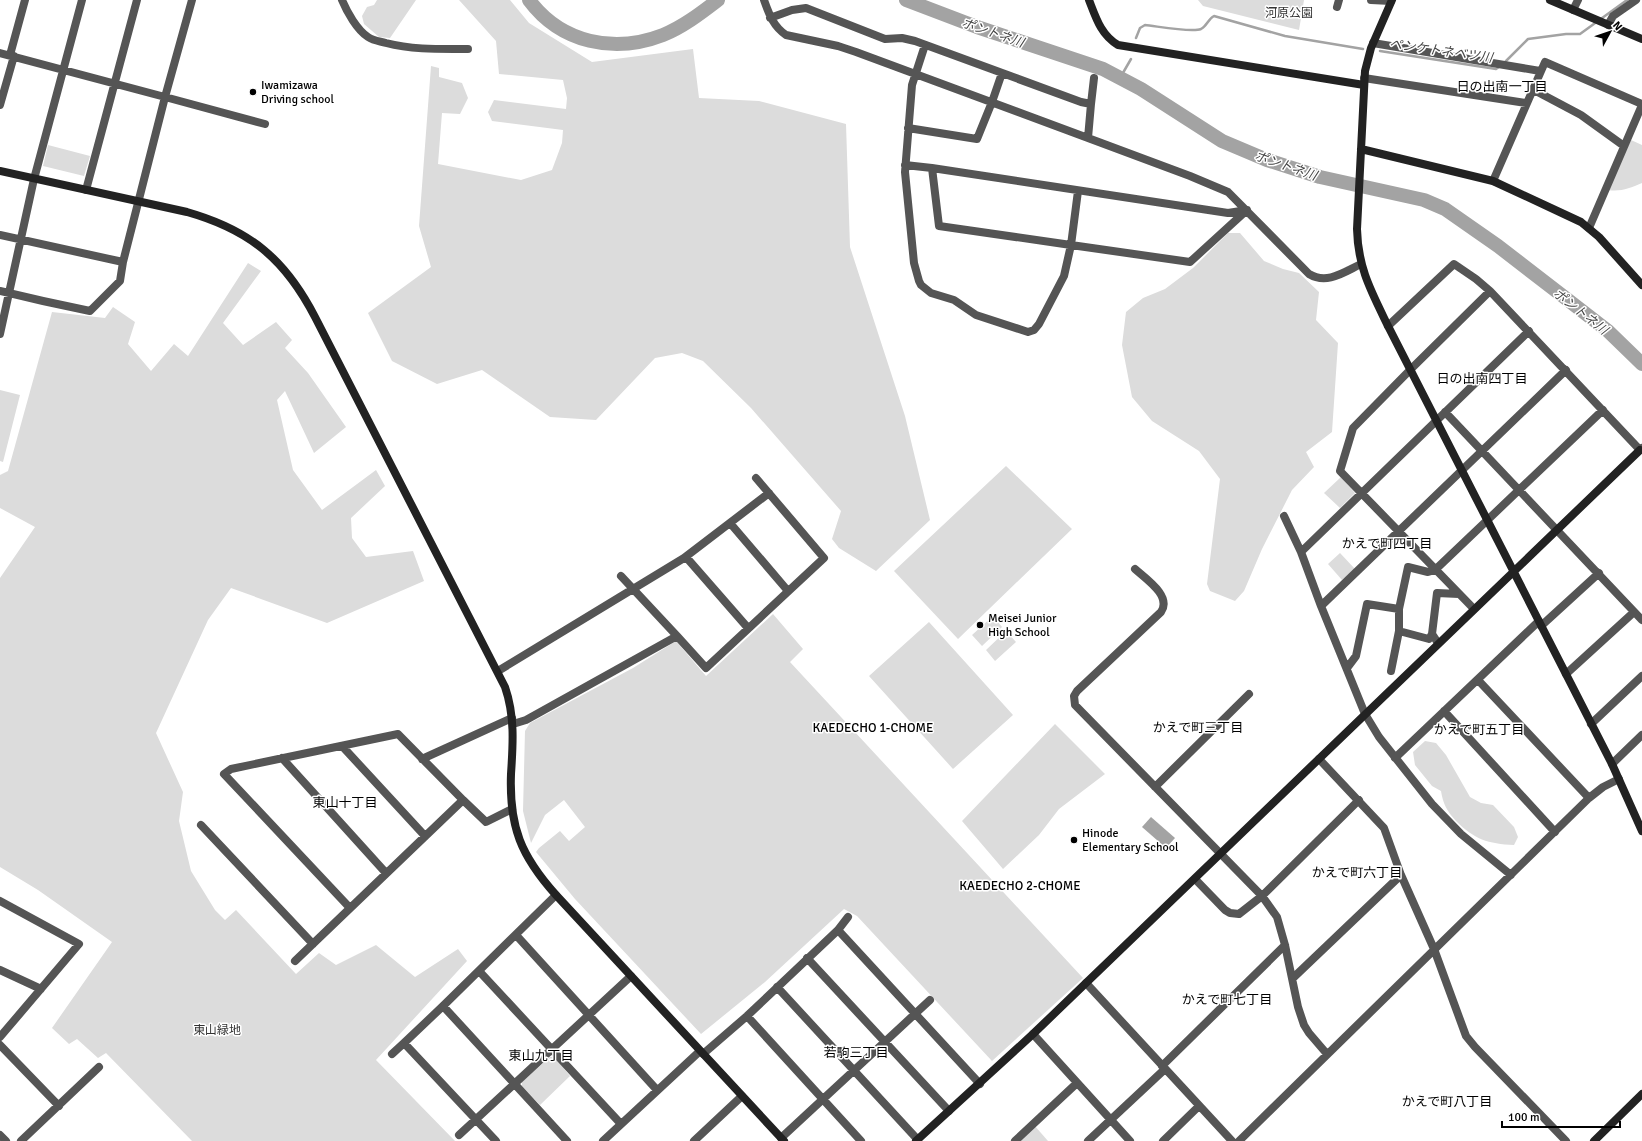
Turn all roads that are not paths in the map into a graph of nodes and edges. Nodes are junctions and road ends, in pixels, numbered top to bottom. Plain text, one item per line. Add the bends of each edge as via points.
1 (25, 0) edge
2 (82, 0) edge
3 (137, 0) edge
4 (192, 0) edge
5 (342, 0) edge
6 (764, 0) edge
7 (1089, 0) edge
8 (1371, 0) edge
9 (1392, 0) edge
10 (1550, 0) edge
11 (1578, 0) edge
12 (1636, 0) edge
13 (1573, 10) junction
14 (770, 18) junction
15 (1606, 24) junction
16 (1642, 39) edge
17 (1373, 43) junction
18 (925, 45) junction
19 (468, 50) dead end
20 (0, 53) edge
21 (12, 56) junction
22 (63, 70) junction
23 (1540, 71) junction
24 (1002, 73) junction
25 (914, 75) junction
26 (1094, 78) dead end
27 (1364, 82) junction
28 (114, 83) junction
29 (1532, 89) junction
30 (165, 97) junction
31 (992, 102) junction
32 (1526, 103) junction
33 (1091, 104) junction
34 (1642, 104) edge
35 (0, 105) edge
36 (265, 124) dead end
37 (908, 128) junction
38 (1088, 138) junction
39 (1624, 146) junction
40 (1361, 149) junction
41 (905, 165) junction
42 (932, 168) junction
43 (0, 171) edge
44 (34, 179) junction
45 (1493, 181) junction
46 (86, 190) junction
47 (1078, 191) junction
48 (138, 201) junction
49 (1247, 210) junction
50 (1589, 228) junction
51 (0, 235) edge
52 (21, 240) junction
53 (1071, 245) junction
54 (123, 262) junction
55 (1361, 264) junction
56 (1642, 285) edge
57 (0, 291) edge
58 (1490, 291) junction
59 (9, 292) junction
60 (1388, 326) junction
61 (1529, 332) junction
62 (0, 334) edge
63 (1411, 369) junction
64 (1566, 370) junction
65 (1603, 410) junction
66 (1445, 412) junction
67 (1436, 420) junction
68 (1641, 449) edge
69 (1483, 451) junction
70 (1462, 471) junction
71 (756, 478) dead end
72 (1520, 491) junction
73 (769, 493) junction
74 (1361, 493) junction
75 (1284, 516) dead end
76 (1488, 521) junction
77 (730, 523) junction
78 (1556, 530) junction
79 (1398, 532) junction
80 (1301, 552) junction
81 (686, 557) junction
82 (1135, 569) dead end
83 (1435, 570) junction
84 (1513, 571) junction
85 (1598, 573) junction
86 (621, 576) dead end
87 (634, 589) junction
88 (788, 591) junction
89 (1459, 594) junction
90 (1321, 606) junction
91 (1399, 609) junction
92 (1474, 609) junction
93 (1634, 612) junction
94 (1642, 620) edge
95 (1540, 624) junction
96 (748, 628) junction
97 (1399, 631) junction
98 (1432, 634) junction
99 (677, 636) junction
100 (1438, 643) junction
101 (1347, 668) junction
102 (498, 671) junction
103 (1391, 671) dead end
104 (1566, 674) junction
105 (1642, 676) edge
106 (1478, 680) junction
107 (1249, 694) dead end
108 (1444, 711) junction
109 (1365, 714) junction
110 (513, 721) junction
111 (1591, 724) junction
112 (1642, 735) edge
113 (342, 746) junction
114 (282, 758) junction
115 (1395, 758) junction
116 (422, 759) junction
117 (1319, 759) junction
118 (1612, 764) junction
119 (1619, 779) junction
120 (1155, 787) junction
121 (1589, 798) junction
122 (463, 800) junction
123 (1359, 800) junction
124 (512, 809) junction
125 (201, 825) dead end
126 (1642, 831) edge
127 (1555, 832) junction
128 (425, 836) junction
129 (1221, 854) junction
130 (386, 873) junction
131 (1401, 875) junction
132 (1511, 875) junction
133 (1194, 879) junction
134 (556, 895) junction
135 (1262, 896) junction
136 (0, 900) edge
137 (350, 908) junction
138 (848, 917) dead end
139 (838, 930) junction
140 (516, 935) junction
141 (312, 944) junction
142 (1285, 945) junction
143 (1434, 949) junction
144 (807, 958) junction
145 (294, 961) dead end
146 (0, 970) edge
147 (479, 971) junction
148 (631, 976) junction
149 (1293, 978) junction
150 (1086, 983) junction
151 (777, 987) junction
152 (41, 989) junction
153 (930, 1000) dead end
154 (443, 1006) junction
155 (916, 1014) junction
156 (590, 1015) junction
157 (747, 1016) junction
158 (1033, 1034) junction
159 (0, 1038) edge
160 (886, 1041) junction
161 (404, 1042) junction
162 (0, 1044) edge
163 (552, 1049) junction
164 (701, 1052) junction
165 (392, 1054) dead end
166 (1327, 1054) junction
167 (99, 1067) dead end
168 (1163, 1067) junction
169 (854, 1070) junction
170 (1077, 1083) junction
171 (514, 1084) junction
172 (980, 1084) junction
173 (658, 1090) junction
174 (1642, 1094) edge
175 (742, 1096) junction
176 (822, 1100) junction
177 (59, 1106) junction
178 (1199, 1106) junction
179 (949, 1111) junction
180 (476, 1120) junction
181 (1110, 1120) junction
182 (621, 1124) junction
183 (0, 1135) edge
184 (459, 1135) dead end
185 (782, 1140) edge
186 (917, 1140) edge
187 (6, 1141) edge
188 (21, 1141) edge
189 (496, 1141) edge
190 (567, 1141) edge
191 (603, 1141) edge
192 (694, 1141) edge
193 (861, 1141) edge
194 (1015, 1141) edge
195 (1088, 1141) edge
196 (1130, 1141) edge
197 (1162, 1141) edge
198 (1232, 1141) edge
199 (1239, 1141) edge
200 (1566, 1141) edge
201 (1594, 1141) edge

1 - 21 street
2 - 22 street
3 - 28 street
4 - 30 street
5 - 19 street via 355,22 366,36 373,40 419,49
6 - 14 street
7 - 27 street via 1101,29 1118,45
8 - 9 street
9 - 17 street
10 - 13 street
11 - 13 street
12 - 15 street
13 - 15 street
14 - 18 street via 806,8 885,39 902,38
14 - 25 street via 780,31 786,34 838,46
15 - 16 street
17 - 23 street
17 - 27 street
18 - 24 street
18 - 25 street
20 - 21 street
21 - 22 street
21 - 35 street
22 - 28 street
22 - 44 street
23 - 29 street
23 - 34 street via 1545,62
24 - 31 street
24 - 33 street
25 - 31 street
25 - 37 street
26 - 33 street
27 - 32 street
27 - 40 street
28 - 30 street
28 - 46 street
29 - 32 street
29 - 39 street via 1581,116
30 - 36 street
30 - 48 street
31 - 37 street via 977,139
31 - 38 street
32 - 45 street
33 - 38 street
34 - 39 street
37 - 41 street
38 - 49 street via 1222,188
39 - 50 street
40 - 45 street
40 - 55 street via 1357,229
41 - 42 street
41 - 53 street via 914,263 921,285 930,293 954,300 976,315 1028,332 1034,330 1064,276
42 - 47 street
42 - 53 street via 939,226
43 - 44 street
44 - 46 street
44 - 52 street
45 - 50 street
46 - 48 street
47 - 49 street via 1228,213
47 - 53 street
48 - 54 street
48 - 102 street via 197,215 238,231 270,255 293,280 312,311
49 - 53 street via 1190,262
49 - 55 street via 1304,270 1314,277 1329,279
50 - 56 street
51 - 52 street
52 - 54 street
52 - 59 street
54 - 59 street via 120,282 90,311
55 - 60 street
57 - 59 street
58 - 60 street via 1454,264
58 - 61 street
58 - 63 street
59 - 62 street
60 - 63 street
61 - 64 street
61 - 66 street
63 - 67 street
63 - 74 street via 1353,428 1340,471
64 - 65 street
64 - 69 street
65 - 68 street
65 - 72 street
66 - 67 street
66 - 69 street
67 - 70 street
67 - 74 street
68 - 78 street
69 - 70 street
69 - 72 street
70 - 76 street
70 - 79 street
71 - 73 street
72 - 76 street
72 - 78 street
73 - 77 street
73 - 88 street via 824,558
74 - 79 street
74 - 80 street
75 - 80 street
76 - 83 street
76 - 84 street
77 - 81 street
77 - 88 street
78 - 84 street
78 - 85 street
79 - 83 street
79 - 90 street
80 - 90 street
81 - 87 street
81 - 96 street
82 - 120 street via 1160,592 1165,607 1077,691 1073,701
83 - 89 street
83 - 91 street via 1428,572 1408,567
84 - 92 street
84 - 95 street
85 - 93 street
85 - 95 street
86 - 87 street
87 - 99 street
87 - 102 street
88 - 96 street
89 - 92 street
89 - 98 street via 1437,593
90 - 101 street
91 - 97 street
91 - 101 street via 1367,604 1356,656
92 - 100 street
93 - 94 street
93 - 104 street
95 - 104 street
95 - 106 street
96 - 99 street via 706,668
97 - 98 street via 1429,639
97 - 103 street
98 - 100 street
99 - 110 street via 526,720
100 - 109 street
101 - 109 street
102 - 110 street via 509,700
104 - 111 street
105 - 111 street
106 - 108 street
106 - 121 street
107 - 120 street
108 - 115 street
108 - 127 street
109 - 115 street
109 - 117 street
110 - 116 street
110 - 124 street
111 - 118 street
112 - 118 street
113 - 114 street
113 - 116 street via 398,734
113 - 128 street
114 - 130 street
114 - 137 street via 231,769 224,774
115 - 132 street via 1444,817
116 - 122 street
117 - 123 street
117 - 129 street
118 - 119 street
119 - 121 street
119 - 126 street
120 - 129 street
121 - 127 street
122 - 124 street via 486,822
122 - 128 street
123 - 131 street via 1384,828
123 - 135 street
124 - 134 street via 514,826 523,850 535,870
125 - 141 street
127 - 132 street
128 - 130 street
129 - 133 street
129 - 135 street
130 - 137 street
131 - 143 street
131 - 149 street
132 - 143 street
133 - 135 street via 1230,913 1239,914
133 - 150 street
134 - 140 street
134 - 148 street
135 - 142 street via 1277,917
136 - 152 street via 79,944
137 - 141 street
138 - 139 street
139 - 144 street
139 - 155 street
140 - 147 street
140 - 156 street
141 - 145 street
142 - 149 street
142 - 168 street
143 - 166 street
143 - 200 street via 1466,1036
144 - 151 street
144 - 160 street
146 - 152 street
147 - 154 street
147 - 163 street
148 - 156 street
148 - 164 street
149 - 166 street via 1304,1025
150 - 158 street
150 - 168 street
151 - 157 street
151 - 169 street
152 - 159 street
153 - 155 street
154 - 161 street
154 - 171 street
155 - 160 street
155 - 172 street
156 - 163 street
156 - 173 street
157 - 164 street
157 - 176 street
158 - 170 street
158 - 172 street
160 - 169 street
160 - 179 street
161 - 165 street
161 - 180 street
162 - 177 street
163 - 171 street
163 - 182 street
164 - 173 street
164 - 175 street
166 - 199 street
167 - 177 street
168 - 178 street
168 - 181 street
169 - 176 street
169 - 186 street
170 - 181 street
170 - 194 street
171 - 180 street
171 - 190 street
172 - 179 street
173 - 182 street
174 - 201 street
175 - 185 street
175 - 192 street
176 - 185 street
176 - 193 street
177 - 188 street
178 - 197 street
178 - 198 street
179 - 186 street
180 - 184 street
180 - 189 street
181 - 195 street
181 - 196 street
182 - 191 street
183 - 187 street

